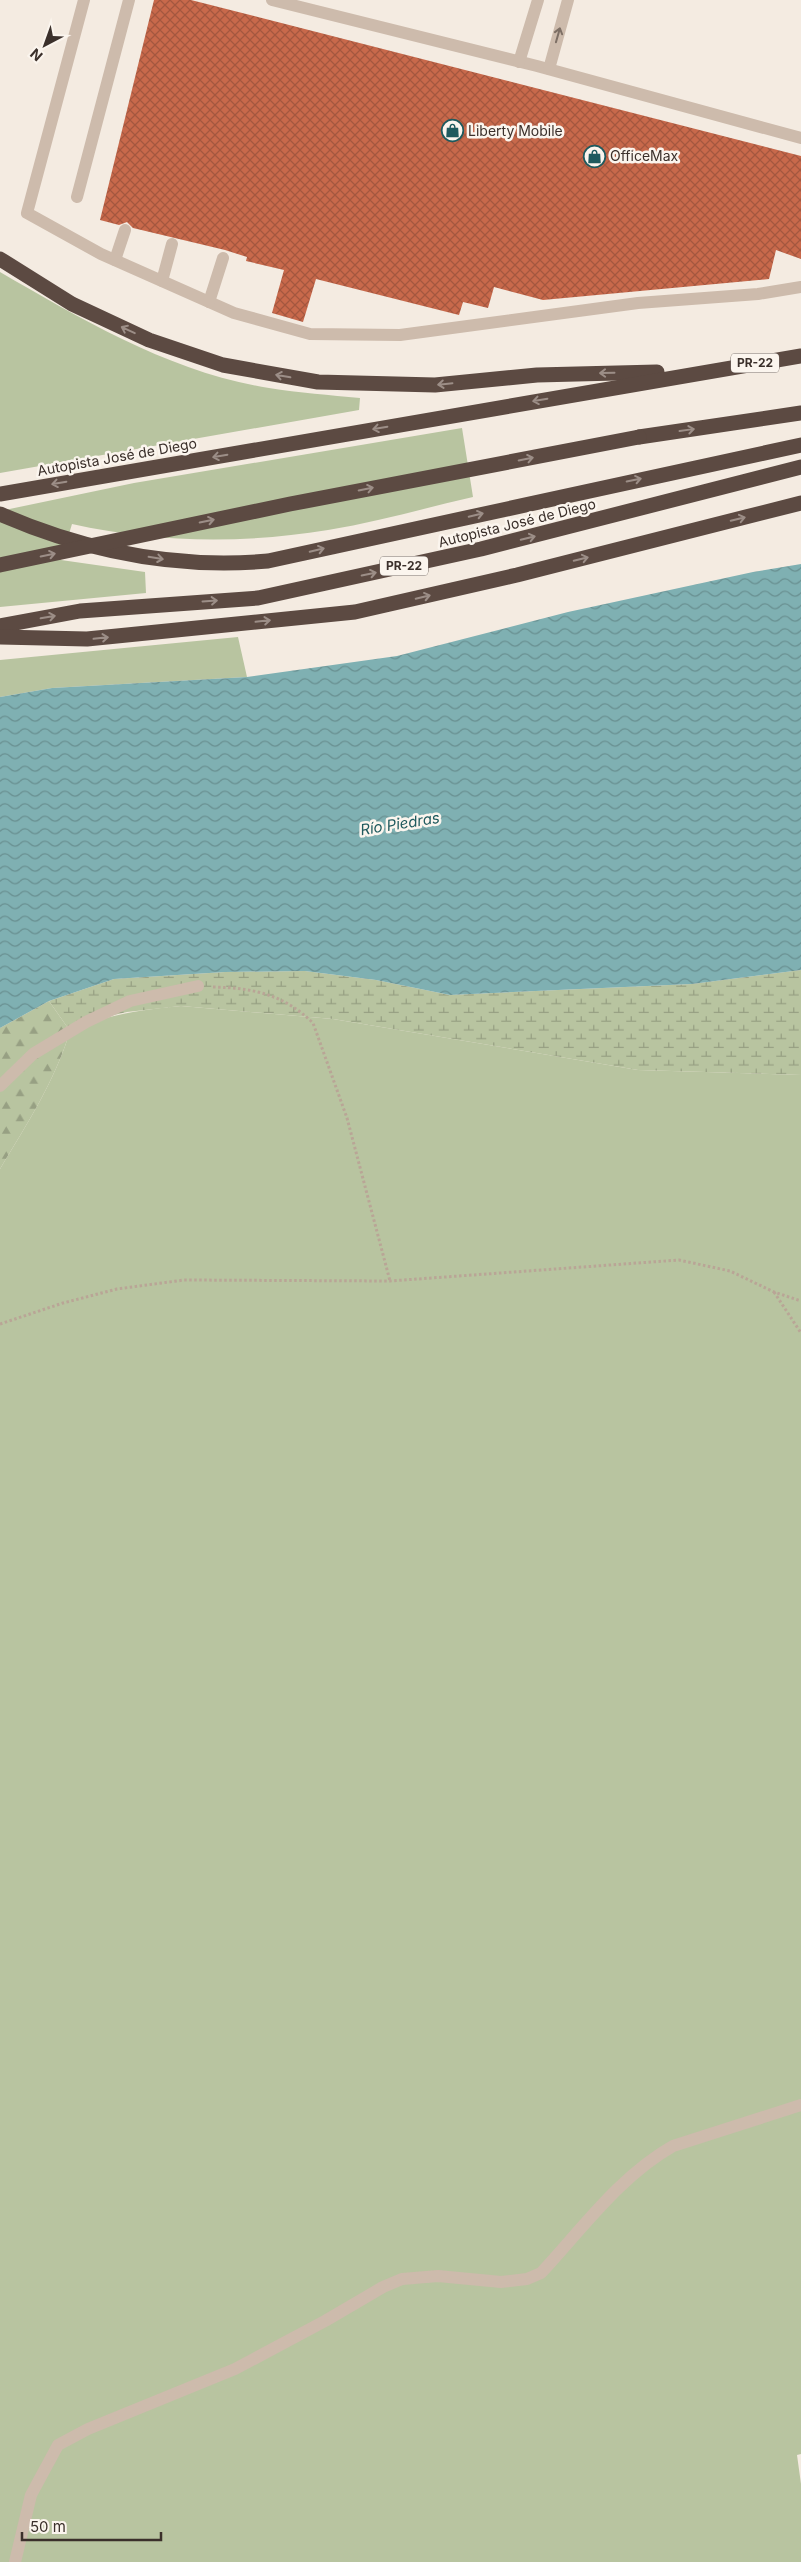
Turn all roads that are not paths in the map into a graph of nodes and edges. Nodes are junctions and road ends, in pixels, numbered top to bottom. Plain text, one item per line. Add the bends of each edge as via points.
1 (84, 0) edge
2 (129, 0) edge
3 (272, 0) edge
4 (538, 0) edge
5 (568, 0) edge
6 (519, 62) junction
7 (548, 69) junction
8 (801, 138) edge
9 (77, 197) dead end
10 (125, 230) dead end
11 (172, 244) dead end
12 (223, 258) dead end
13 (0, 259) edge
14 (115, 260) junction
15 (162, 281) junction
16 (801, 287) edge
17 (209, 302) junction
18 (801, 356) edge
19 (708, 371) junction
20 (801, 413) edge
21 (801, 445) edge
22 (801, 467) edge
23 (0, 494) edge
24 (801, 504) edge
25 (0, 514) edge
26 (0, 565) edge
27 (0, 626) edge
28 (0, 637) edge
29 (198, 986) road end
30 (0, 1086) edge
31 (801, 2105) edge
32 (15, 2562) edge

1 - 14 street via 26,213
2 - 9 street
3 - 6 street
4 - 6 street
7 -> 5 street
6 - 7 street
7 - 8 street
10 - 14 street
11 - 15 street
12 - 17 street
19 -> 13 highway via 537,375 435,385 318,382 223,366 149,340 72,304
14 - 15 street
15 - 17 street
16 - 17 street via 758,294 638,303 400,335 310,334 234,313
18 - 19 highway, Autopista José de Diego / PR-22
19 -> 23 highway, Autopista José de Diego / PR-22
26 -> 20 highway, bridge via 290,504 639,437
25 -> 21 highway, bridge via 44,534 108,551 170,561 232,564 268,561
27 -> 22 highway, Autopista José de Diego / PR-22 via 80,611 258,598 481,550
28 -> 24 highway via 87,639 355,612 517,576
29 - 30 street via 130,1002 86,1022 33,1054
31 - 32 street via 673,2146 654,2156 609,2198 540,2273 527,2279 501,2282 438,2276 402,2280 383,2286 235,2369 88,2429 58,2445 31,2495

